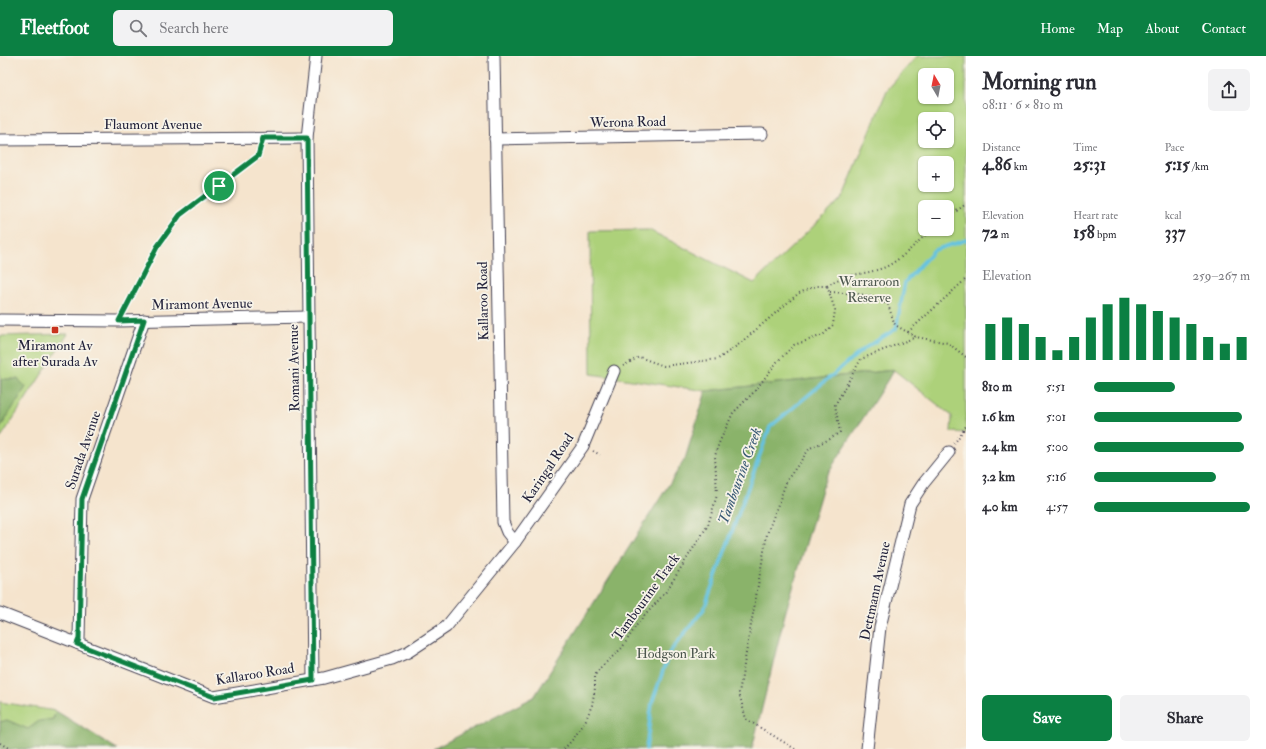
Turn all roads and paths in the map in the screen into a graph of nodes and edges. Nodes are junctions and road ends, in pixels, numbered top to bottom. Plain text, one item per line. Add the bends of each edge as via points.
1 (316, 56) edge
2 (494, 56) edge
3 (762, 134) dead end
4 (263, 138) junction
5 (307, 138) junction
6 (495, 139) junction
7 (0, 140) edge
8 (966, 204) edge
9 (954, 213) edge
10 (924, 236) edge
11 (966, 279) edge
12 (827, 286) junction
13 (830, 292) junction
14 (308, 317) junction
15 (0, 320) edge
16 (144, 320) junction
17 (119, 321) junction
18 (907, 332) junction
19 (916, 337) junction
20 (966, 357) edge
21 (614, 371) joint
22 (966, 426) edge
23 (948, 452) joint
24 (515, 542) junction
25 (507, 553) joint
26 (0, 613) edge
27 (77, 644) junction
28 (313, 680) junction
29 (0, 744) edge
30 (10, 749) edge
31 (564, 749) edge
32 (795, 749) edge
33 (867, 749) edge

1 - 5 street, Romani Avenue
2 - 6 street, Kallaroo Road
3 - 6 street, Werona Road
4 - 5 street, Flaumont Avenue
4 - 7 street, Flaumont Avenue
4 - 17 path via 258,156 180,215 157,247
5 - 14 street, Romani Avenue
6 - 24 street, Kallaroo Road via 503,522
8 - 9 path
10 - 12 path via 884,267 873,272 839,277
11 - 18 path
12 - 13 path, Tambourine Track
12 - 21 path via 816,286 799,293 718,359 664,366 639,357
13 - 18 path via 874,297 888,305 895,325
13 - 31 path, Tambourine Track via 835,310 833,325 829,331 794,345 733,413 715,456 717,495 708,525 665,593 638,623 622,648 600,668 596,675 592,705 585,722
14 - 16 street, Miramont Avenue
14 - 28 street, Romani Avenue
15 - 17 street, Miramont Avenue
16 - 17 street, Miramont Avenue
16 - 27 street, Surada Avenue via 82,499
18 - 19 path
19 - 20 path via 948,343
19 - 32 path via 860,359 835,405 840,432 810,448 787,480 767,534 739,692 746,718
21 - 24 street, Karingal Road via 583,446
22 - 23 path
23 - 33 street, Dettmann Avenue via 910,504 880,627
24 - 25 street, Karingal Road
25 - 28 street, Kallaroo Road via 453,621 438,634 392,659
26 - 27 street, Kallaroo Road
27 - 28 street, Kallaroo Road via 214,697
29 - 30 path

